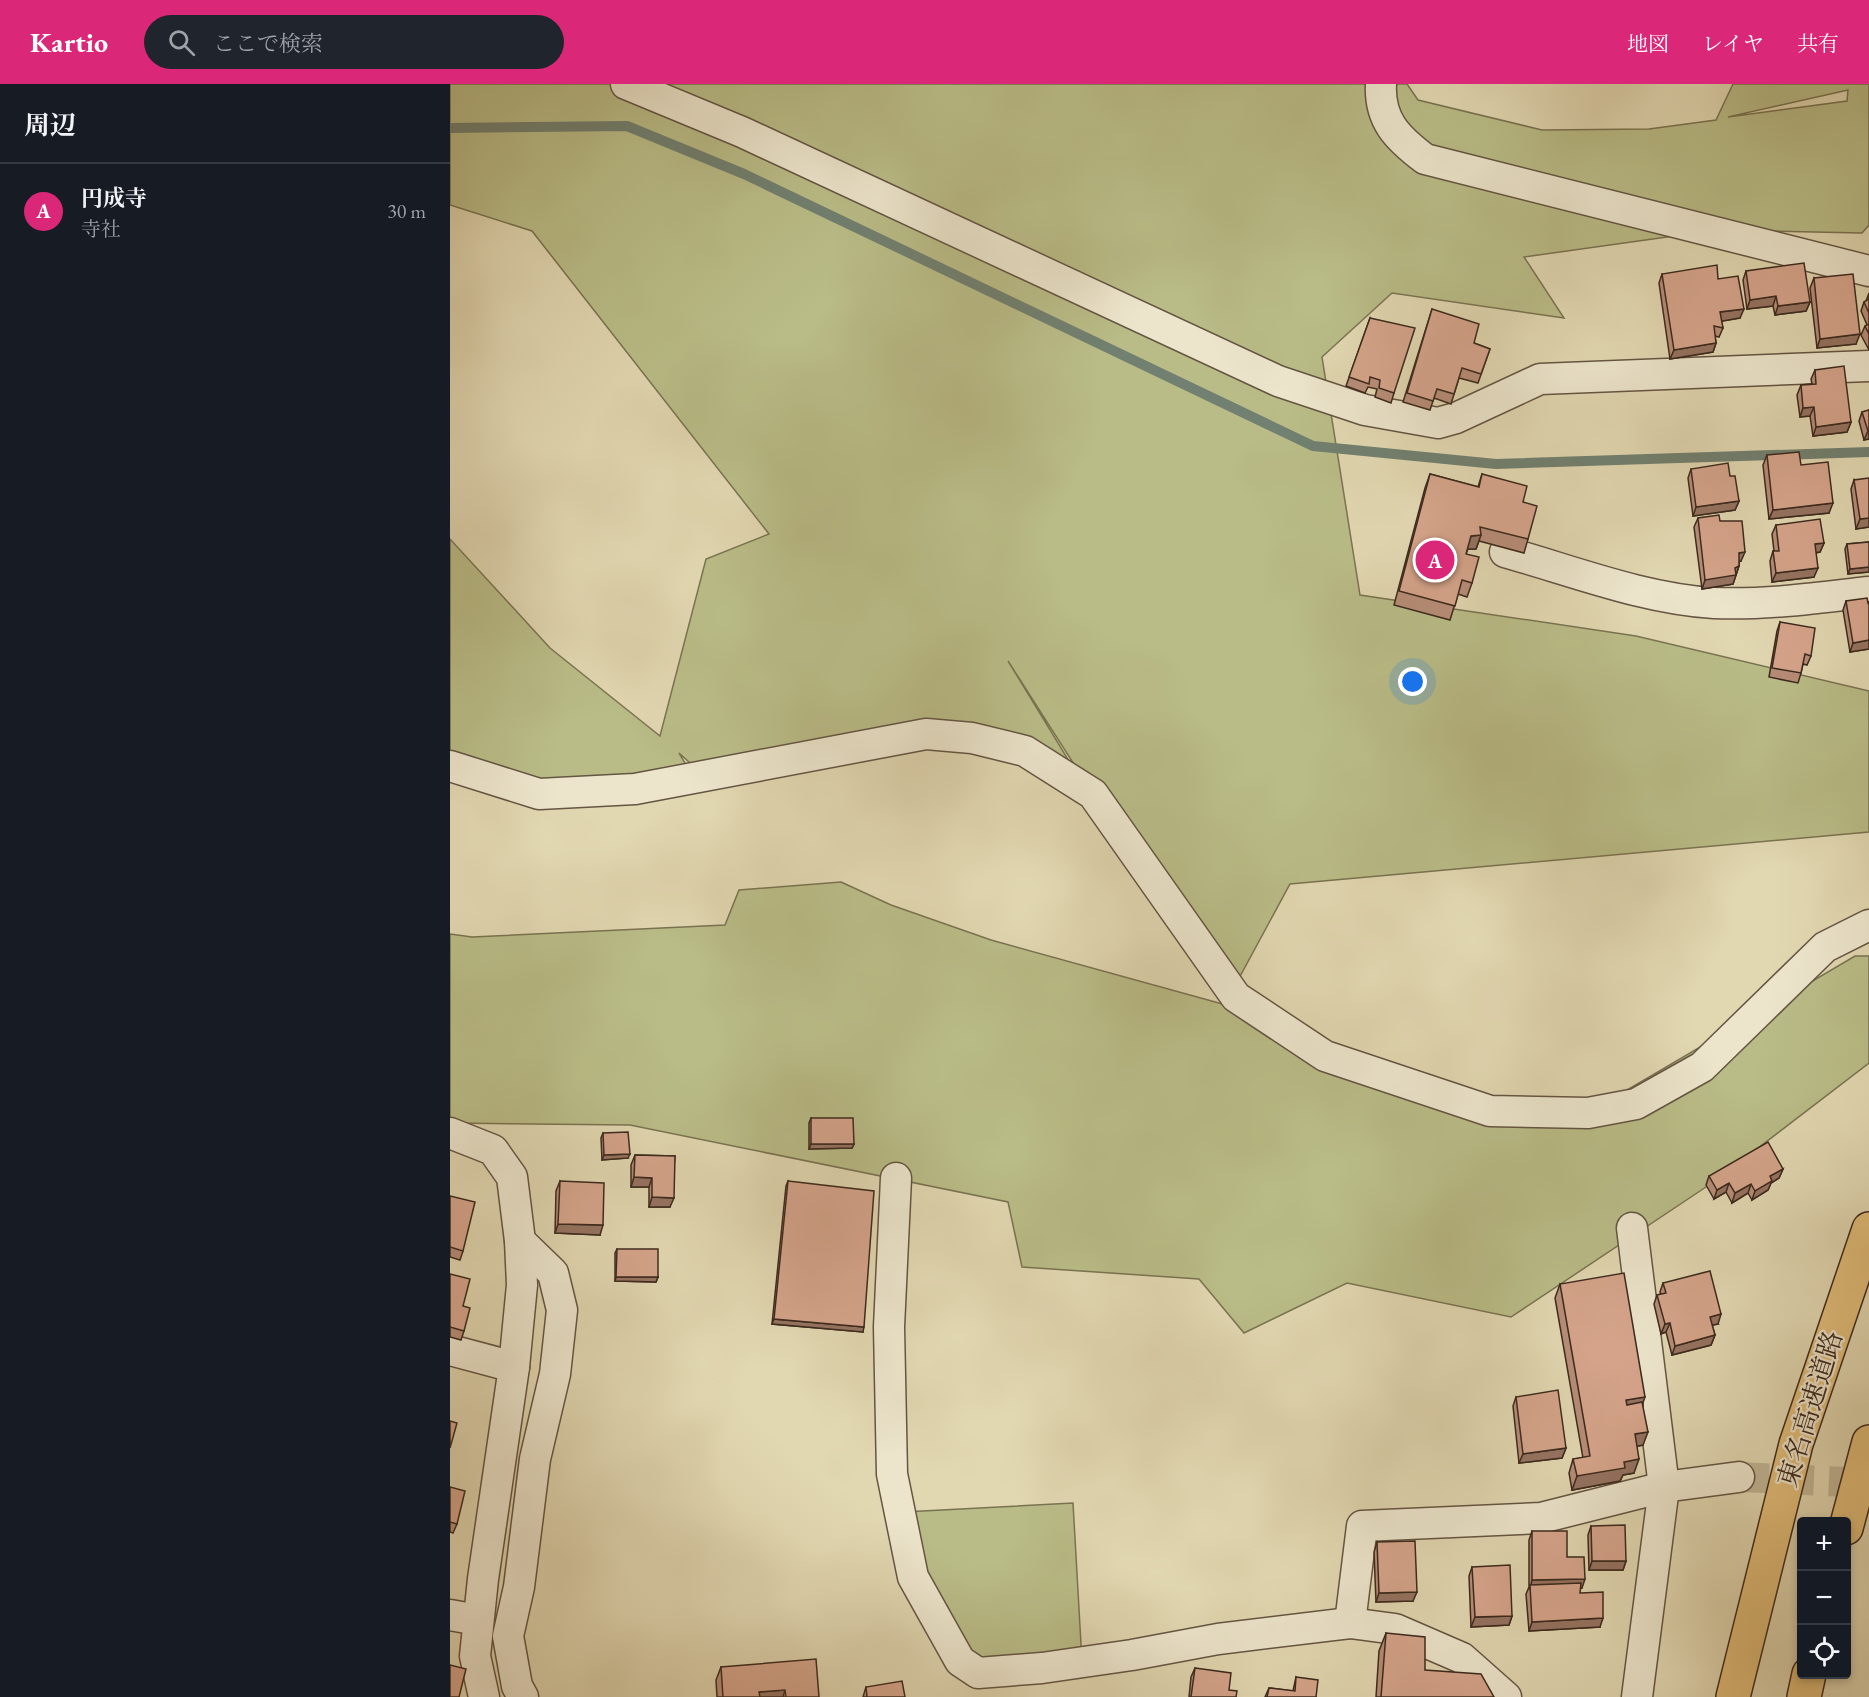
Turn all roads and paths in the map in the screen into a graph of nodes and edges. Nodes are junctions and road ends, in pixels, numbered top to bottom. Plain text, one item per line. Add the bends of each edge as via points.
1 (626, 84) edge
2 (1381, 84) edge
3 (1869, 271) edge
4 (1869, 366) edge
5 (1505, 552) edge
6 (1869, 592) edge
7 (450, 766) edge
8 (1869, 925) edge
9 (450, 1133) edge
10 (896, 1178) dead end
11 (1632, 1228) dead end
12 (1869, 1229) edge
13 (520, 1241) junction
14 (450, 1350) edge
15 (514, 1367) junction
16 (1869, 1442) edge
17 (1739, 1477) tunnel mouth
18 (1664, 1487) junction
19 (1849, 1517) edge
20 (483, 1579) junction
21 (519, 1587) junction
22 (464, 1617) edge
23 (1350, 1623) junction
24 (1808, 1679) edge
25 (484, 1697) edge
26 (523, 1697) edge
27 (1506, 1697) edge
28 (1637, 1697) edge
29 (1733, 1697) edge
30 (1804, 1697) edge

1 - 4 street via 742,132 1278,381 1365,410 1438,423 1540,379
2 - 3 street via 1380,104 1400,140 1425,159
5 - 6 street via 1645,592 1712,603 1779,602
7 - 8 street via 539,794 635,789 926,734 972,738 1025,751 1093,794 1236,998 1325,1056 1490,1111 1588,1113 1636,1104 1702,1066 1825,947
9 - 13 street via 493,1150 512,1177
10 - 23 street via 889,1327 892,1474 913,1577 960,1661 978,1673 1032,1669 1218,1638
11 - 18 street
12 - 29 highway, 東名高速道路 via 1796,1444
13 - 15 street via 522,1285
13 - 21 street via 553,1273 562,1310 555,1374 535,1459
14 - 15 street
15 - 20 street
16 - 19 highway
17 - 18 street
18 - 23 street via 1541,1518 1362,1526
18 - 28 street
20 - 21 street
20 - 22 street
21 - 26 street via 508,1636 517,1686
22 - 25 street
23 - 27 street via 1395,1629 1462,1658
24 - 30 highway

